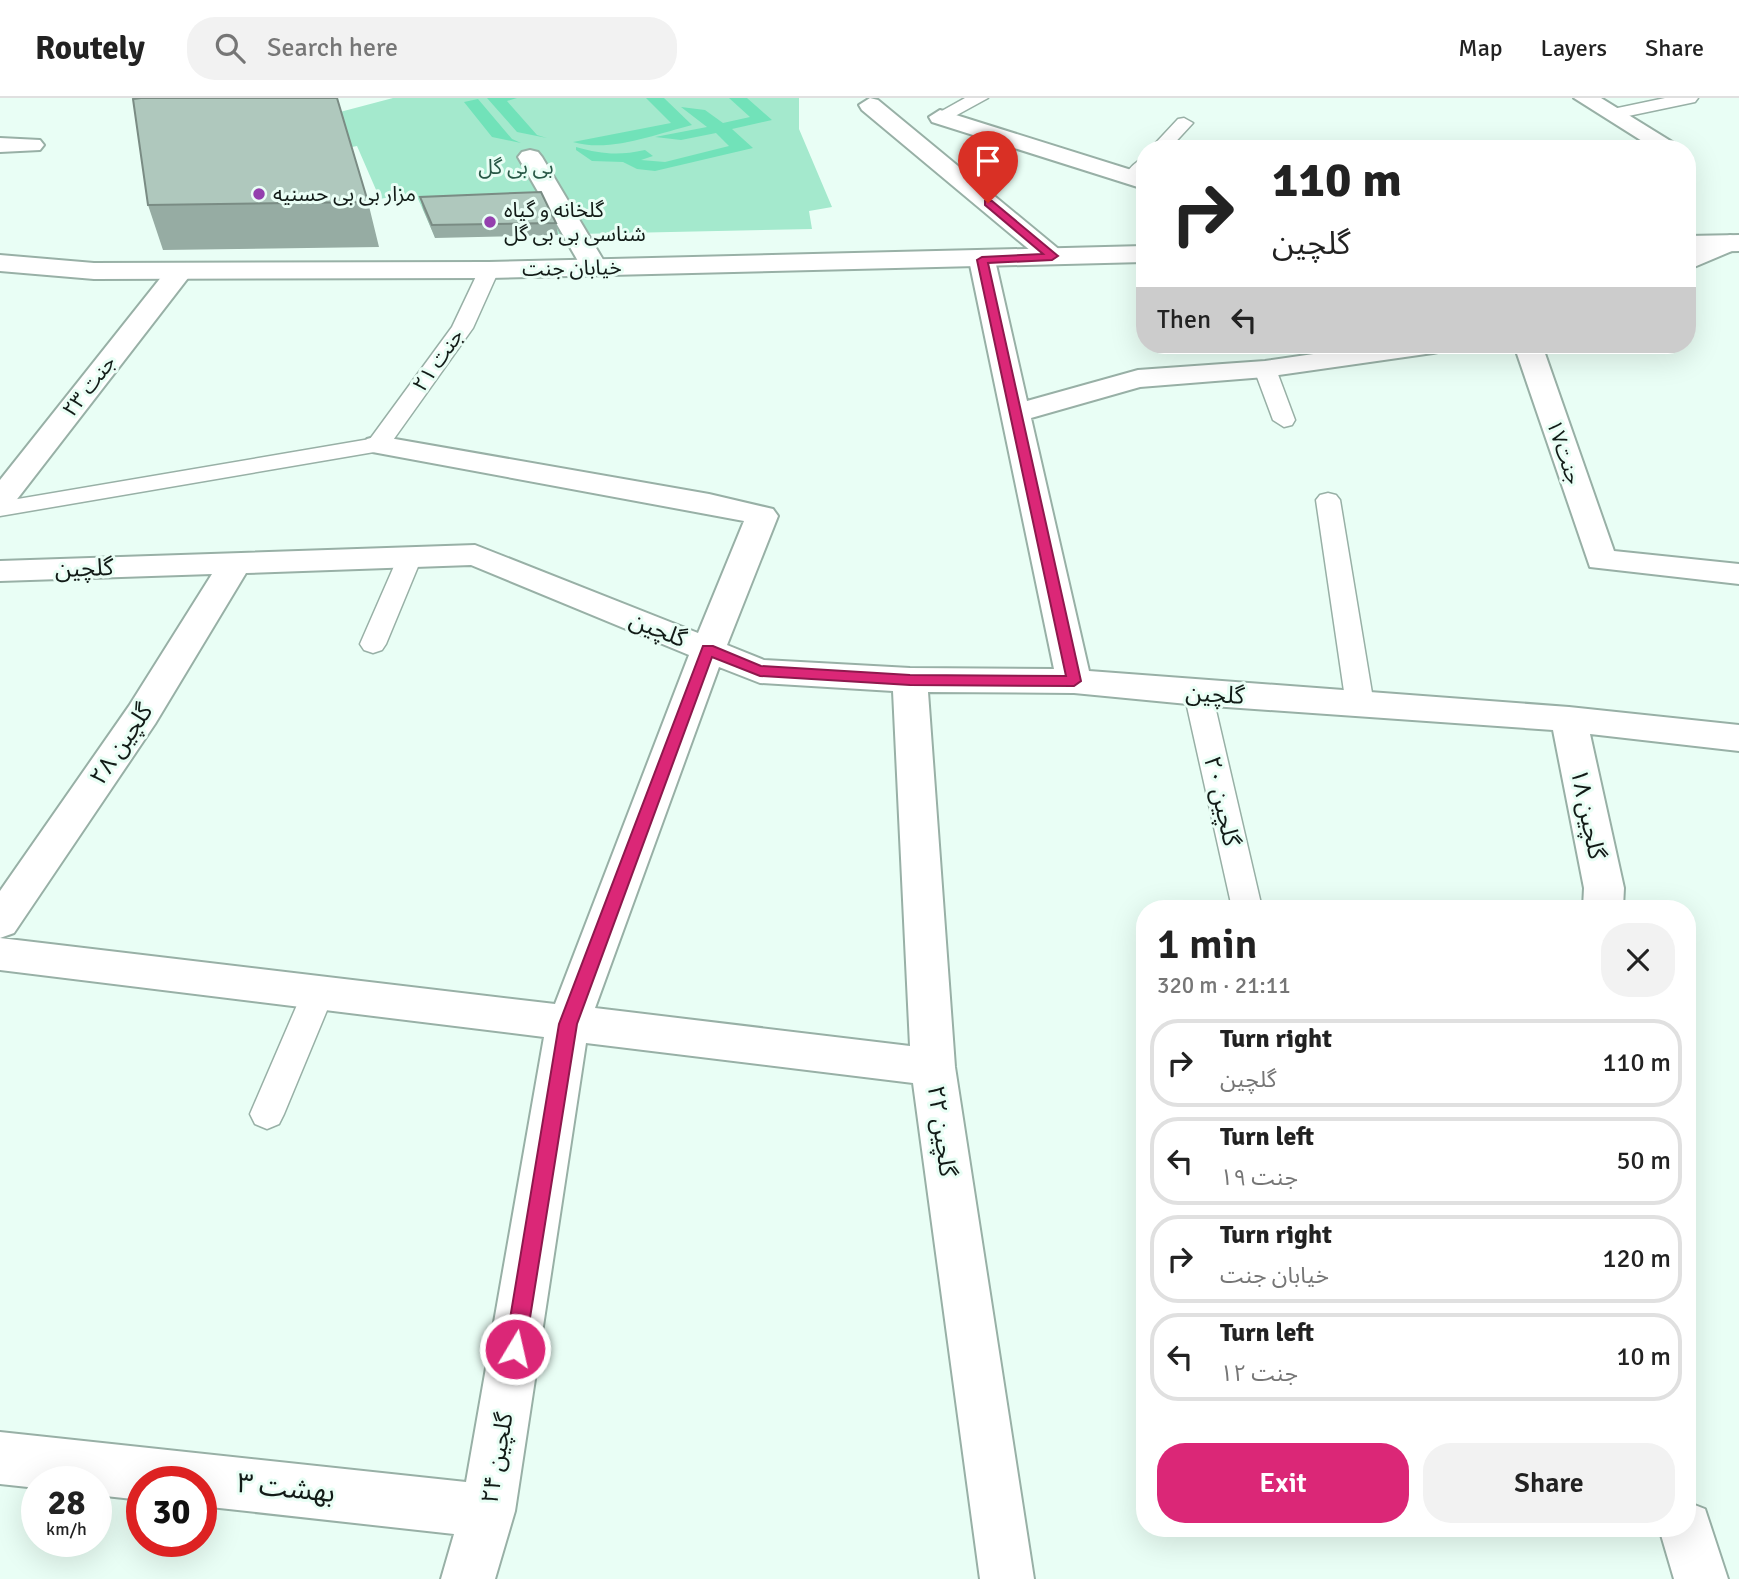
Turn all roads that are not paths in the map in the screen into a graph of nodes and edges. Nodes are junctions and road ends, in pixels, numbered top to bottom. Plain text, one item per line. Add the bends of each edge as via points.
1 (979, 98) edge
2 (1586, 98) edge
3 (1689, 98) edge
4 (870, 105) dead end
5 (1614, 114) junction
6 (940, 117) joint
7 (1184, 122) dead end
8 (1167, 140) edge
9 (1657, 140) edge
10 (0, 145) edge
11 (32, 145) dead end
12 (530, 157) dead end
13 (1136, 174) edge
14 (1696, 233) edge
15 (1696, 245) edge
16 (1736, 249) edge
17 (1136, 254) edge
18 (1052, 256) junction
19 (982, 260) junction
20 (1696, 260) edge
21 (0, 263) edge
22 (595, 268) junction
23 (489, 270) junction
24 (179, 272) junction
25 (1370, 354) edge
26 (1531, 354) edge
27 (1265, 369) junction
28 (1015, 413) junction
29 (1284, 419) dead end
30 (378, 445) junction
31 (0, 500) edge
32 (1328, 500) dead end
33 (0, 509) edge
34 (410, 557) junction
35 (236, 562) junction
36 (0, 571) edge
37 (1739, 575) edge
38 (373, 645) dead end
39 (708, 650) junction
40 (910, 680) junction
41 (1074, 681) junction
42 (1198, 693) junction
43 (1360, 705) junction
44 (1569, 719) junction
45 (1739, 738) edge
46 (1245, 900) edge
47 (1604, 900) edge
48 (0, 922) edge
49 (0, 954) edge
50 (319, 991) junction
51 (568, 1024) junction
52 (933, 1067) junction
53 (267, 1114) dead end
54 (0, 1458) edge
55 (488, 1511) junction
56 (1689, 1537) edge
57 (468, 1579) edge
58 (1007, 1579) edge
59 (1702, 1579) edge

1 - 6 lane
2 - 5 street
3 - 5 lane
4 - 18 street
5 - 9 street
6 - 13 street
7 - 8 lane
10 - 11 street
12 - 22 street
14 - 16 street
15 - 16 street
16 - 20 street
17 - 18 street, خیابان جنت
18 - 19 street, خیابان جنت
19 - 22 street, خیابان جنت
19 - 28 street
21 - 24 street, خیابان جنت
22 - 23 street, خیابان جنت
23 - 24 street, خیابان جنت
23 - 30 lane, جنت ۲۱ via 462,328
24 - 31 street, جنت ۲۳
25 - 27 street
26 - 37 street, جنت۱۷ via 1601,560
27 - 28 street via 1138,379
27 - 29 lane
28 - 41 street
30 - 33 lane
30 - 39 street, گلچین ۲۴ via 762,516
32 - 43 lane
34 - 35 street, گلچین
34 - 38 lane
34 - 39 street, گلچین via 475,555
35 - 36 street, گلچین
35 - 48 street, گلچین ۲۸ via 142,715
39 - 40 street, گلچین via 760,671
39 - 51 street, گلچین ۲۴
40 - 41 street, گلچین
40 - 52 street, گلچین ۲۲
41 - 42 street, گلچین
42 - 43 street, گلچین
42 - 46 lane, گلچین ۲۰
43 - 44 street, گلچین
44 - 45 street, گلچین
44 - 47 street, گلچین ۱۸
49 - 50 street
50 - 51 street
50 - 53 lane
51 - 52 street
51 - 55 street, گلچین ۲۴
52 - 58 street, گلچین ۲۲
54 - 55 street, بهشت ۳
55 - 57 street, گلچین ۲۴
56 - 59 street

